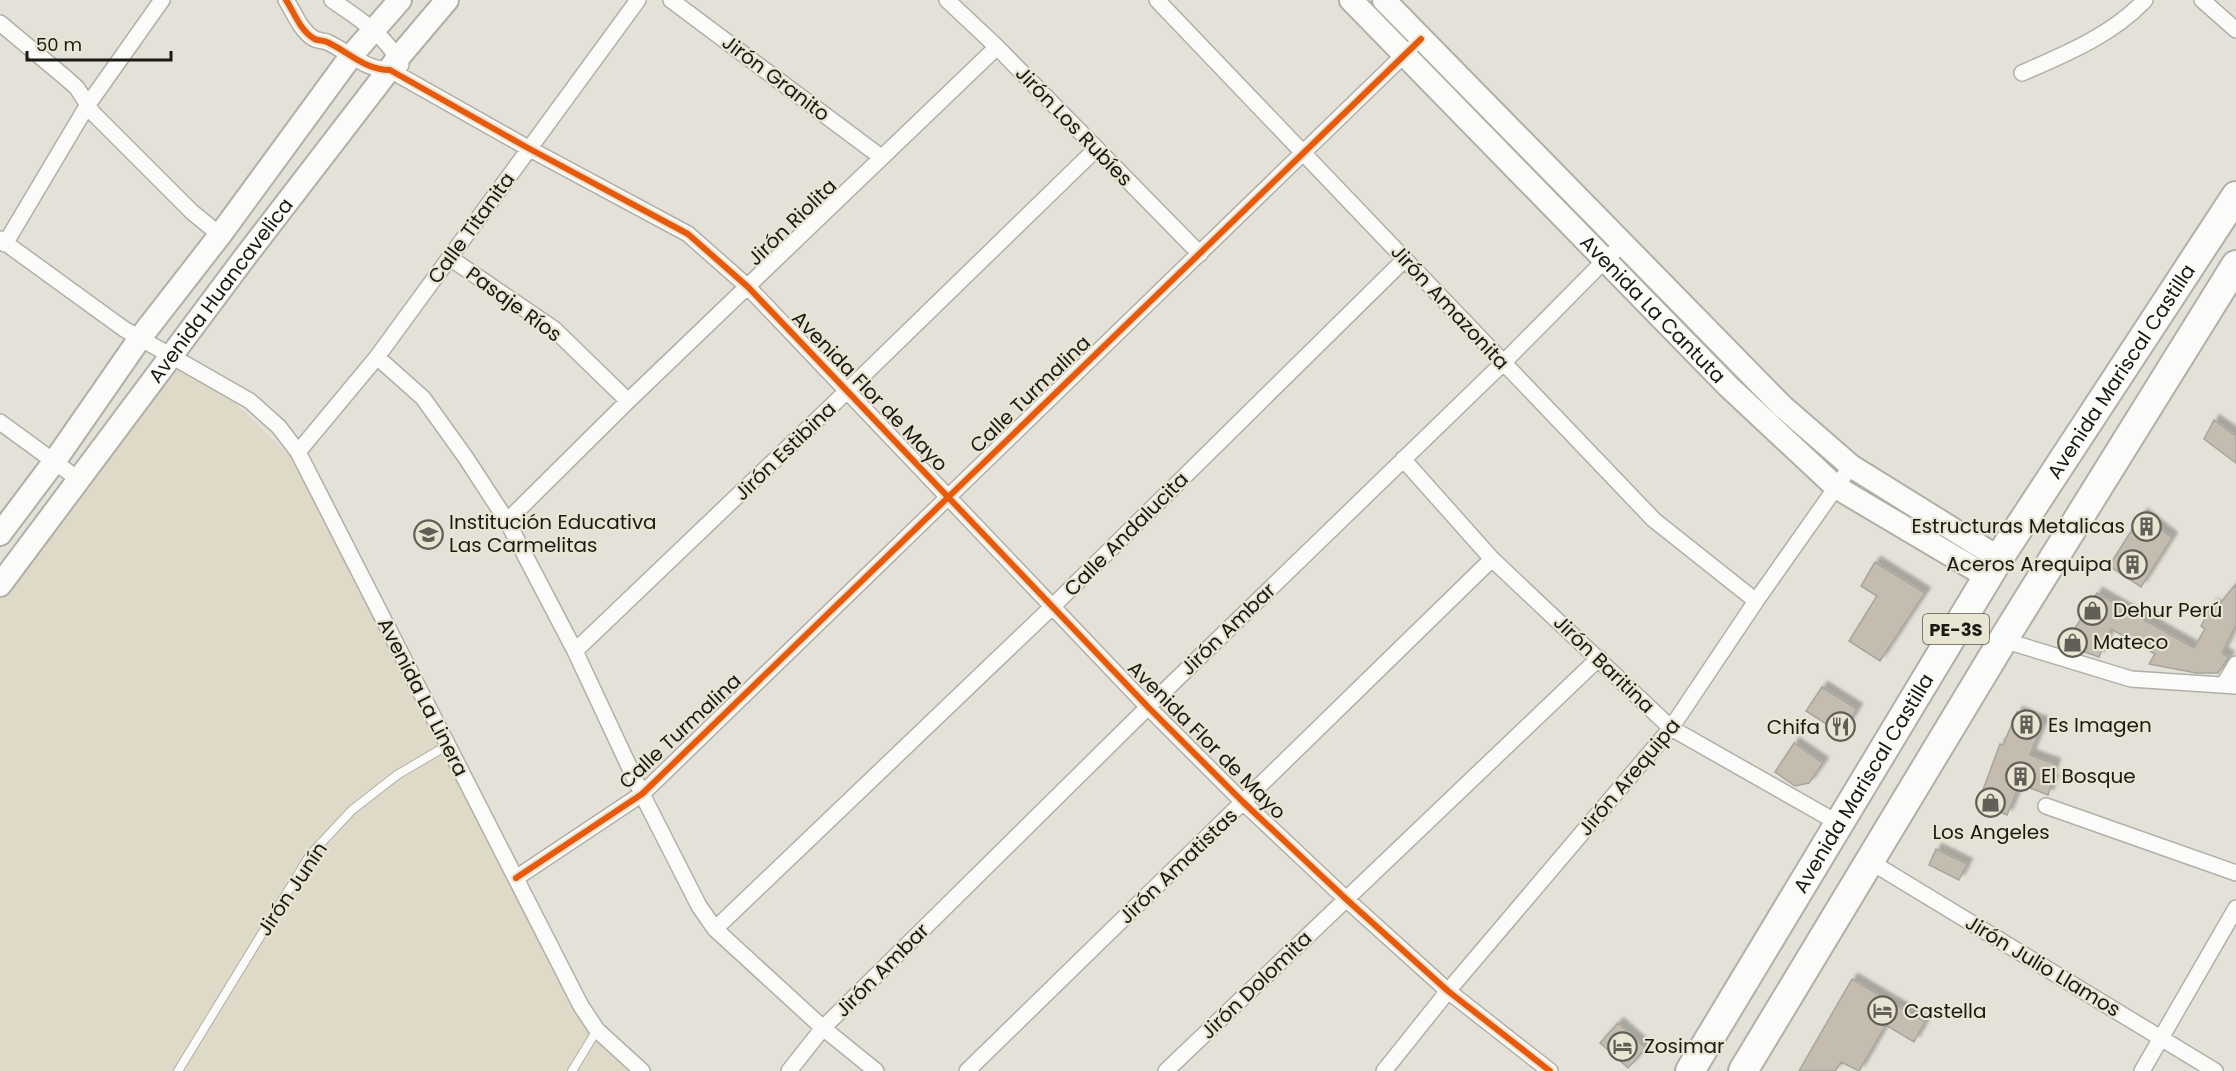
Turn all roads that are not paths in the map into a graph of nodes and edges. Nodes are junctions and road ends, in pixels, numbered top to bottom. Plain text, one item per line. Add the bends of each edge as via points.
1 (162, 0) edge
2 (286, 0) edge
3 (332, 0) edge
4 (400, 0) edge
5 (447, 0) edge
6 (638, 0) edge
7 (671, 0) edge
8 (947, 0) edge
9 (1157, 0) edge
10 (1351, 0) edge
11 (1384, 0) edge
12 (2145, 0) edge
13 (2202, 0) edge
14 (0, 23) edge
15 (374, 30) junction
16 (2236, 30) edge
17 (1421, 39) junction
18 (997, 47) junction
19 (1404, 55) junction
20 (351, 56) junction
21 (399, 69) junction
22 (2022, 73) dead end
23 (87, 106) junction
24 (528, 148) junction
25 (1096, 148) junction
26 (1304, 153) junction
27 (881, 157) junction
28 (2236, 196) edge
29 (220, 235) junction
30 (3, 242) edge
31 (1623, 244) junction
32 (1200, 254) junction
33 (450, 258) junction
34 (1405, 259) junction
35 (1606, 259) junction
36 (2236, 265) edge
37 (748, 287) junction
38 (140, 338) junction
39 (171, 354) junction
40 (377, 357) junction
41 (1503, 363) junction
42 (846, 392) junction
43 (628, 401) junction
44 (0, 422) edge
45 (298, 452) junction
46 (1403, 459) junction
47 (54, 462) junction
48 (1851, 466) junction
49 (78, 479) junction
50 (1836, 487) junction
51 (948, 496) junction
52 (507, 521) junction
53 (0, 534) edge
54 (1492, 559) junction
55 (1994, 568) junction
56 (0, 585) edge
57 (1756, 601) junction
58 (1053, 606) junction
59 (2003, 640) junction
60 (575, 651) junction
61 (1599, 658) junction
62 (2236, 664) edge
63 (2230, 685) edge
64 (1148, 707) junction
65 (1671, 728) junction
66 (448, 745) junction
67 (642, 794) junction
68 (1243, 802) junction
69 (2046, 806) dead end
70 (1840, 824) junction
71 (1871, 862) junction
72 (2236, 873) edge
73 (516, 878) junction
74 (1346, 899) junction
75 (2236, 908) edge
76 (715, 928) junction
77 (1448, 991) junction
78 (823, 1028) junction
79 (597, 1030) junction
80 (2162, 1038) junction
81 (178, 1071) edge
82 (572, 1071) edge
83 (642, 1071) edge
84 (789, 1071) edge
85 (876, 1071) edge
86 (966, 1071) edge
87 (1166, 1071) edge
88 (1384, 1071) edge
89 (1550, 1071) edge
90 (1690, 1071) edge
91 (1743, 1071) edge
92 (2142, 1071) edge
93 (2215, 1071) edge

1 - 23 street
2 - 20 street, Avenida Flor de Mayo via 313,38
3 - 15 street, Avenida Flor de Mayo
4 - 15 main road, Avenida Huancavelica
5 - 21 main road, Avenida Huancavelica
6 - 24 street, Calle Titanita
7 - 27 street, Jirón Granito
8 - 18 street, Jirón Los Rubíes
9 - 26 street, Jirón Amazonita
10 - 19 main road, Avenida La Cantuta
11 - 17 main road, Avenida La Cantuta
12 - 22 street via 2132,14 2083,46
13 - 16 street
14 - 23 street via 77,88
15 - 20 main road, Avenida Huancavelica
15 - 21 street, Avenida Flor de Mayo
17 - 19 street, Calle Turmalina
17 - 31 main road, Avenida La Cantuta
18 - 25 street, Jirón Los Rubíes
18 - 27 street, Jirón Riolita
19 - 26 street, Calle Turmalina
19 - 35 main road, Avenida La Cantuta
20 - 21 street, Avenida Flor de Mayo via 381,70
20 - 29 main road, Avenida Huancavelica
21 - 24 street, Avenida Flor de Mayo
21 - 39 main road, Avenida Huancavelica
23 - 29 street
23 - 30 street
24 - 33 street, Calle Titanita
24 - 37 street, Avenida Flor de Mayo via 688,234
25 - 32 street, Jirón Los Rubíes
25 - 42 street, Jirón Estibina
26 - 32 street, Calle Turmalina
26 - 34 street, Jirón Amazonita
27 - 37 street, Jirón Riolita
28 - 55 highway, Avenida Mariscal Castilla / PE-3S
29 - 38 main road, Avenida Huancavelica
30 - 38 street, Avenida La Linera
31 - 35 street, Jirón Ambar
31 - 48 main road, Avenida La Cantuta via 1782,406
32 - 51 street, Calle Turmalina
33 - 40 street, Calle Titanita
33 - 43 street, Pasaje Ríos via 554,329
34 - 41 street, Jirón Amazonita
34 - 58 street, Calle Andalucita
35 - 41 street, Jirón Ambar
35 - 50 main road, Avenida La Cantuta via 1728,386
36 - 59 highway, Avenida Mariscal Castilla / PE-3S
37 - 42 street, Avenida Flor de Mayo
37 - 43 street, Jirón Riolita
38 - 39 street, Avenida La Linera
38 - 47 main road, Avenida Huancavelica
39 - 45 street, Avenida La Linera via 250,401 279,427
39 - 49 main road, Avenida Huancavelica
40 - 45 street, Calle Titanita
40 - 52 street via 423,398
41 - 46 street, Jirón Ambar
41 - 57 street, Jirón Amazonita via 1654,520
42 - 51 street, Avenida Flor de Mayo
42 - 60 street, Jirón Estibina
43 - 52 street, Jirón Riolita
44 - 47 street
45 - 66 street, Avenida La Linera
46 - 54 street, Jirón Baritina
46 - 64 street, Jirón Ambar
47 - 49 street
47 - 53 main road, Avenida Huancavelica
48 - 50 street, Jirón Arequipa
48 - 55 main road, Avenida La Cantuta
49 - 56 main road, Avenida Huancavelica
50 - 55 main road, Avenida La Cantuta
50 - 57 street, Jirón Arequipa
51 - 58 street, Avenida Flor de Mayo
51 - 67 street, Calle Turmalina
52 - 60 street
54 - 61 street, Jirón Baritina
54 - 68 street, Jirón Amatistas
55 - 70 highway, Avenida Mariscal Castilla / PE-3S
57 - 65 street, Jirón Arequipa
58 - 64 street, Avenida Flor de Mayo
58 - 76 street, Calle Andalucita
59 - 63 street via 2131,680
59 - 71 highway, Avenida Mariscal Castilla / PE-3S
60 - 67 street
61 - 65 street, Jirón Baritina
61 - 74 street, Jirón Dolomita
62 - 63 street
64 - 68 street, Avenida Flor de Mayo
64 - 78 street, Jirón Ambar
65 - 70 street, Jirón Baritina
65 - 77 street, Jirón Arequipa
66 - 73 street, Avenida La Linera
66 - 81 lane, Jirón Junín via 397,775 352,810 310,855
67 - 73 street, Calle Turmalina
67 - 76 street via 699,906
68 - 74 street, Avenida Flor de Mayo
68 - 86 street, Jirón Amatistas
69 - 72 street
70 - 90 highway, Avenida Mariscal Castilla / PE-3S
71 - 80 street, Jirón Julio Llamos
71 - 91 highway, Avenida Mariscal Castilla / PE-3S
73 - 79 street, Avenida La Linera
74 - 77 street, Avenida Flor de Mayo
74 - 87 street, Jirón Dolomita
75 - 80 street
76 - 78 street
77 - 88 street, Jirón Arequipa
77 - 89 street, Avenida Flor de Mayo
78 - 84 street, Jirón Ambar
78 - 85 street
79 - 82 lane
79 - 83 street, Avenida La Linera
80 - 92 street
80 - 93 street, Jirón Julio Llamos

